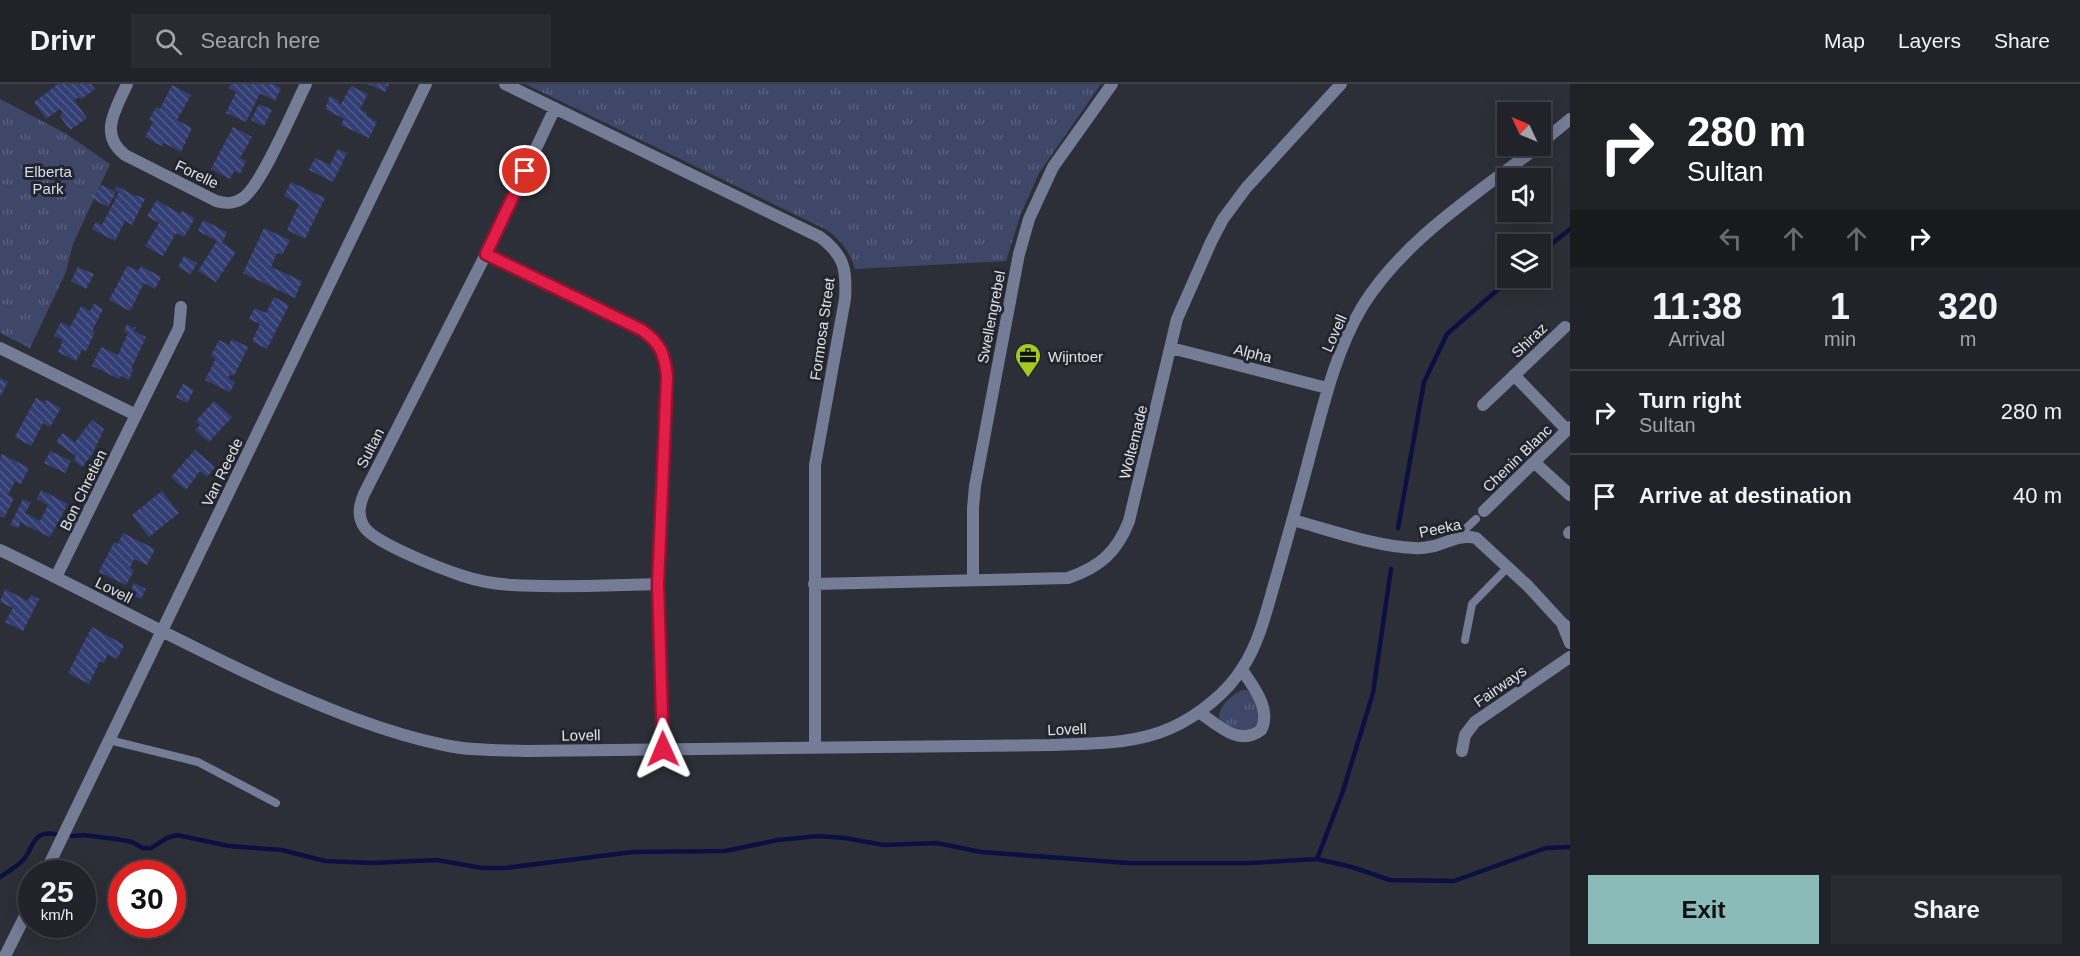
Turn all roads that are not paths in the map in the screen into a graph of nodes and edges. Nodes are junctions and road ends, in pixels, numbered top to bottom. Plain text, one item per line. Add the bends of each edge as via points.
1 (127, 84) edge
2 (306, 84) edge
3 (426, 84) edge
4 (505, 84) edge
5 (1112, 84) edge
6 (1341, 84) edge
7 (555, 108) junction
8 (1570, 119) edge
9 (1551, 135) edge
10 (1526, 156) edge
11 (486, 254) junction
12 (181, 307) dead end
13 (1565, 327) dead end
14 (0, 348) edge
15 (1171, 348) junction
16 (1514, 375) junction
17 (1327, 388) junction
18 (1483, 405) dead end
19 (136, 416) junction
20 (1569, 429) edge
21 (1534, 462) junction
22 (1570, 495) edge
23 (1480, 515) joint
24 (1293, 520) junction
25 (1457, 537) junction
26 (0, 550) edge
27 (1508, 567) junction
28 (56, 577) junction
29 (973, 580) junction
30 (658, 584) junction
31 (814, 584) junction
32 (1566, 626) edge
33 (162, 631) junction
34 (1465, 640) dead end
35 (1570, 643) edge
36 (1570, 657) edge
37 (1242, 670) junction
38 (1199, 712) junction
39 (109, 740) junction
40 (815, 748) junction
41 (663, 749) junction
42 (1462, 751) dead end
43 (276, 803) dead end
44 (51, 860) edge
45 (18, 928) edge
46 (4, 955) edge

1 - 2 street, Forelle via 111,124 116,148 224,203 242,199 256,184
3 - 33 street, Van Reede
4 - 7 street, Formosa Street
5 - 29 street, Swellengrebel via 1053,167 1029,219 1019,254 977,470
6 - 15 street, Woltemade via 1246,188 1223,219 1180,310
7 - 11 street, Sultan
7 - 31 street, Formosa Street via 820,237 834,247 843,262 845,299 815,465
8 - 9 street, Lovell
10 - 17 street, Lovell via 1449,215 1386,272 1358,316
11 - 30 street via 642,330 659,345 667,376
11 - 30 street, Sultan via 363,494 361,521 372,536 386,544 487,582
12 - 19 street, Bon Chretien via 179,328
13 - 16 street, Shiraz
14 - 19 street
15 - 17 street, Alpha
15 - 29 street, Woltemade via 1130,521 1116,546 1087,572 1068,578
16 - 18 street, Shiraz
16 - 20 street, Shiraz
17 - 24 street, Lovell
19 - 28 street, Bon Chretien
20 - 21 street, Chenin Blanc
21 - 22 street
21 - 23 street, Chenin Blanc
23 - 25 lane
24 - 25 street, Peeka via 1397,547 1434,548
24 - 37 street, Lovell via 1258,637
25 - 27 street, Peeka via 1476,538
26 - 28 street, Lovell
27 - 32 street, Peeka
27 - 34 lane via 1473,604
28 - 33 street, Lovell
29 - 31 street, Woltemade
30 - 41 street
31 - 40 street, Formosa Street
32 - 35 street, Peeka
33 - 39 street, Van Reede
33 - 41 street, Lovell via 315,703 446,746 484,750
36 - 42 street, Fairways via 1475,722 1465,735
37 - 38 street, Lovell
37 - 38 street via 1264,711 1261,730 1240,737
38 - 40 street, Lovell via 1171,728 1119,742
39 - 43 lane via 198,762
39 - 44 street, Van Reede
40 - 41 street, Lovell
45 - 46 street

